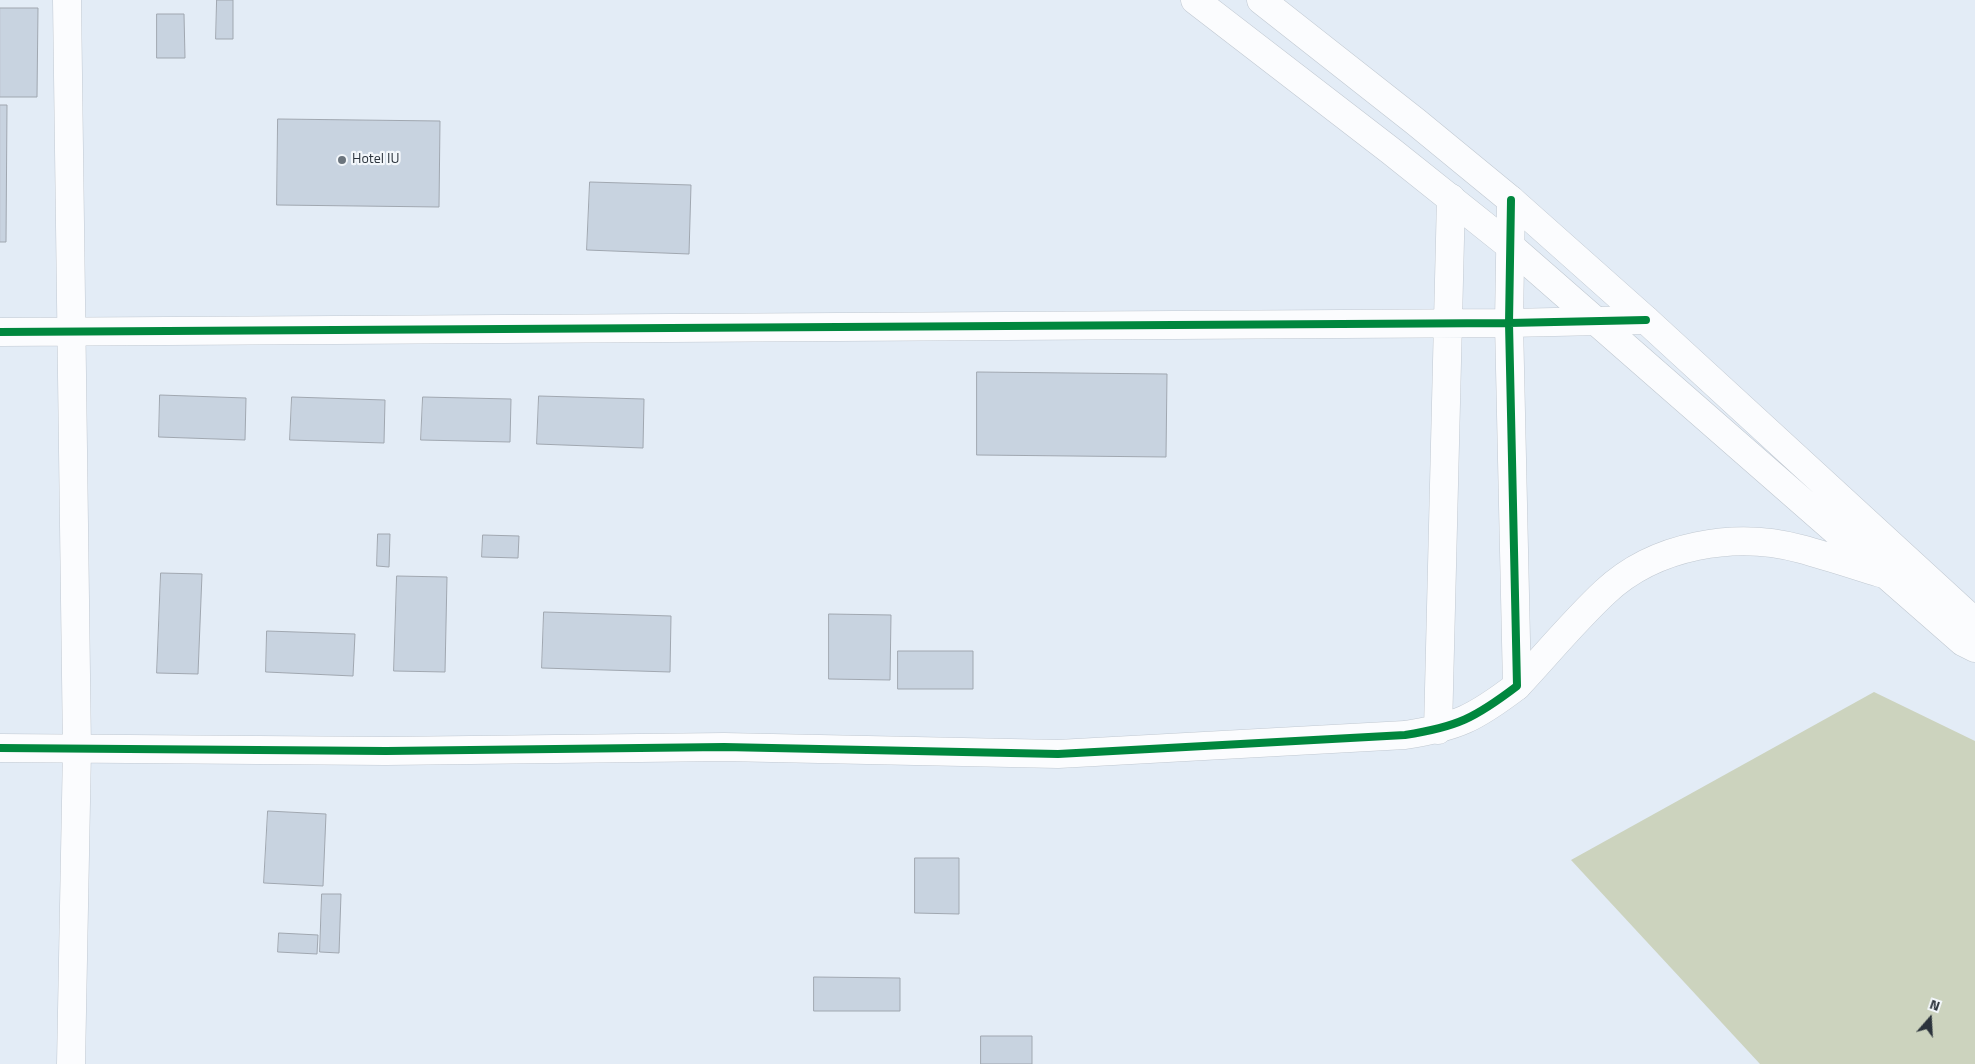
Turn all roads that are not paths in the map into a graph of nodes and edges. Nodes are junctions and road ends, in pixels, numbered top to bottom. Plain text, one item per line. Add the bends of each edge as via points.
1 (67, 0) edge
2 (1195, 0) edge
3 (1261, 0) edge
4 (1328, 52) junction
5 (1304, 84) junction
6 (1451, 198) junction
7 (1511, 200) junction
8 (1510, 246) junction
9 (1646, 320) junction
10 (1597, 322) junction
11 (1446, 324) junction
12 (1509, 324) junction
13 (70, 330) junction
14 (0, 332) edge
15 (1889, 576) junction
16 (1975, 622) edge
17 (1975, 648) edge
18 (1517, 686) junction
19 (1438, 730) junction
20 (0, 748) edge
21 (77, 749) junction
22 (71, 1064) edge

1 - 13 street
2 - 5 street
3 - 4 street
4 - 5 street
4 - 7 street
5 - 6 street
6 - 8 street
6 - 11 street
7 - 8 street
7 - 9 street
8 - 10 street
8 - 12 street
9 - 10 street
9 - 16 street
10 - 12 street
10 - 15 street
11 - 12 street
11 - 13 street
11 - 19 street
12 - 18 street
13 - 14 street
13 - 21 street
15 - 17 street via 1963,642
15 - 18 street via 1799,548 1747,541 1712,543 1661,556 1606,591
18 - 19 street via 1468,720
19 - 21 street via 1405,735 1058,754 724,747 386,751
20 - 21 street
21 - 22 street

